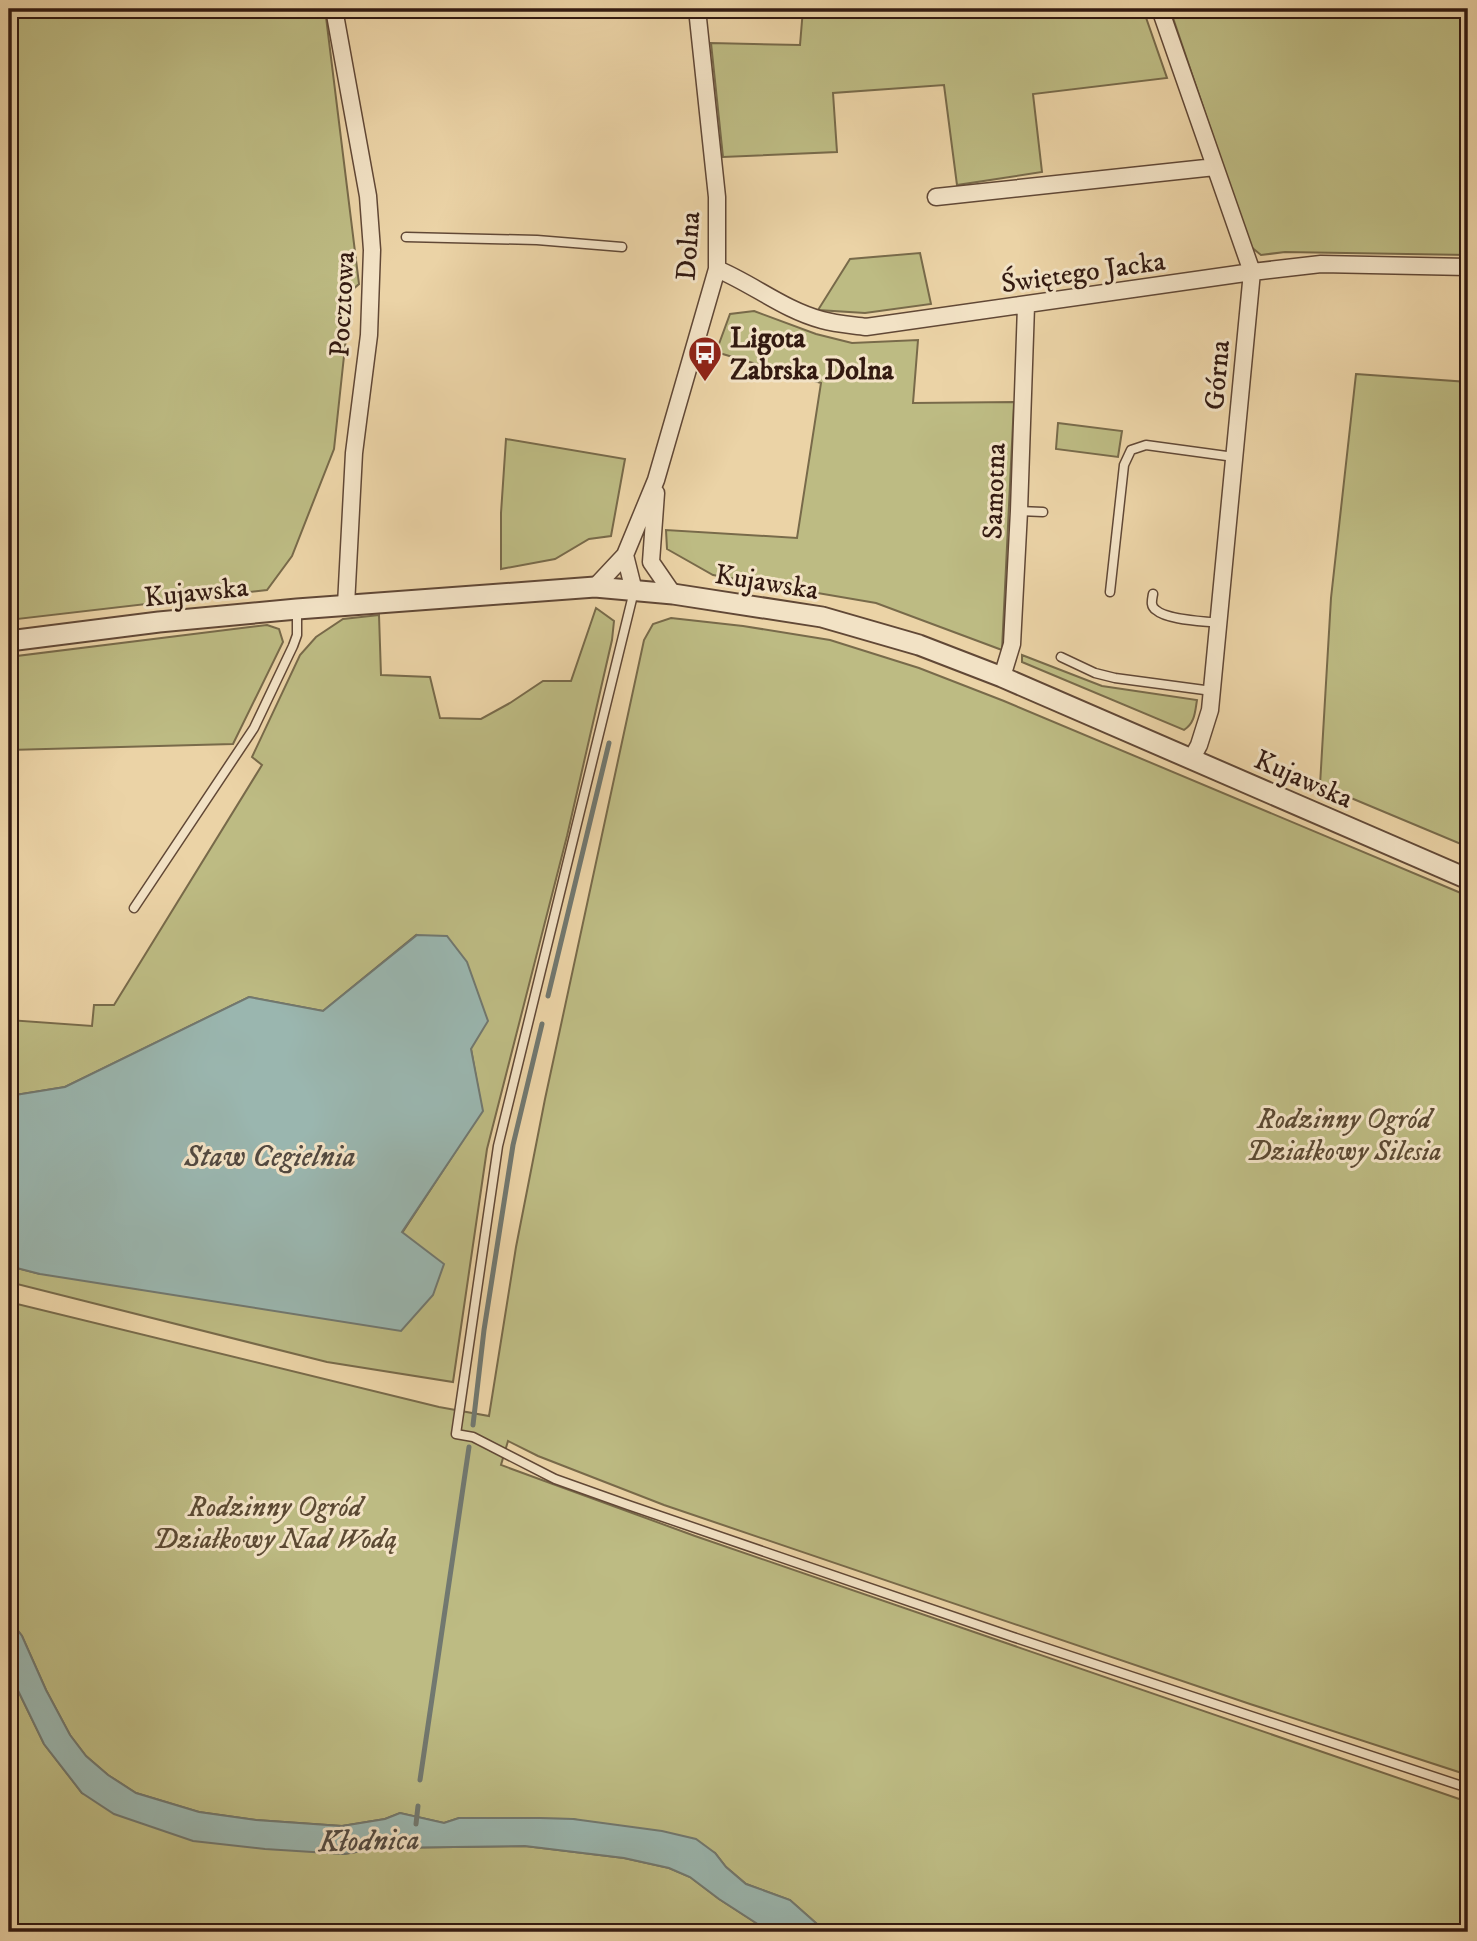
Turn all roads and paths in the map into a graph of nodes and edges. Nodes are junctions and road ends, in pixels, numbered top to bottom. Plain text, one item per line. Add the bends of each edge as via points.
1 (334, 9) edge
2 (697, 9) edge
3 (1160, 9) edge
4 (1215, 167) junction
5 (936, 197) dead end
6 (406, 237) dead end
7 (622, 247) dead end
8 (1468, 267) edge
9 (717, 269) junction
10 (1252, 272) junction
11 (1026, 306) junction
12 (1234, 457) junction
13 (656, 480) junction
14 (1019, 511) junction
15 (1043, 512) dead end
16 (625, 555) junction
17 (651, 562) junction
18 (596, 587) junction
19 (635, 590) junction
20 (1110, 592) dead end
21 (673, 594) junction
22 (1153, 594) dead end
23 (346, 605) junction
24 (297, 608) junction
25 (1218, 623) junction
26 (9, 641) edge
27 (1062, 657) dead end
28 (1002, 677) junction
29 (1212, 691) junction
30 (1192, 758) junction
31 (1468, 879) edge
32 (134, 908) dead end
33 (1468, 1788) edge

1 - 23 street, Pocztowa via 368,196 372,250
2 - 9 street, Dolna via 717,197
3 - 4 street, Górna
4 - 5 street
4 - 10 street, Górna
6 - 7 lane
8 - 10 street, Świętego Jacka via 1321,264
9 - 11 street, Świętego Jacka via 793,309 822,320 866,327
9 - 13 street, Dolna
10 - 11 street, Świętego Jacka
10 - 12 street, Górna
11 - 14 street, Samotna
12 - 20 lane via 1146,445 1131,450 1124,465
12 - 25 street, Górna
13 - 16 street, Dolna
13 - 17 street, Dolna
14 - 15 lane
14 - 28 street, Samotna via 1012,644
16 - 18 street, Dolna
16 - 19 street
17 - 19 street, Dolna
17 - 21 street
18 - 19 street, Kujawska
18 - 23 street, Kujawska
19 - 21 street, Kujawska
19 - 33 lane via 498,1146 456,1434 473,1437 555,1479
21 - 28 street, Kujawska via 822,617 919,645
22 - 25 lane via 1155,610 1166,615
23 - 24 street, Kujawska
24 - 26 street, Kujawska
24 - 32 lane via 293,646 254,728
25 - 29 street, Górna
27 - 29 lane via 1115,678
28 - 30 street, Kujawska
29 - 30 street, Górna via 1207,721
30 - 31 street, Kujawska

